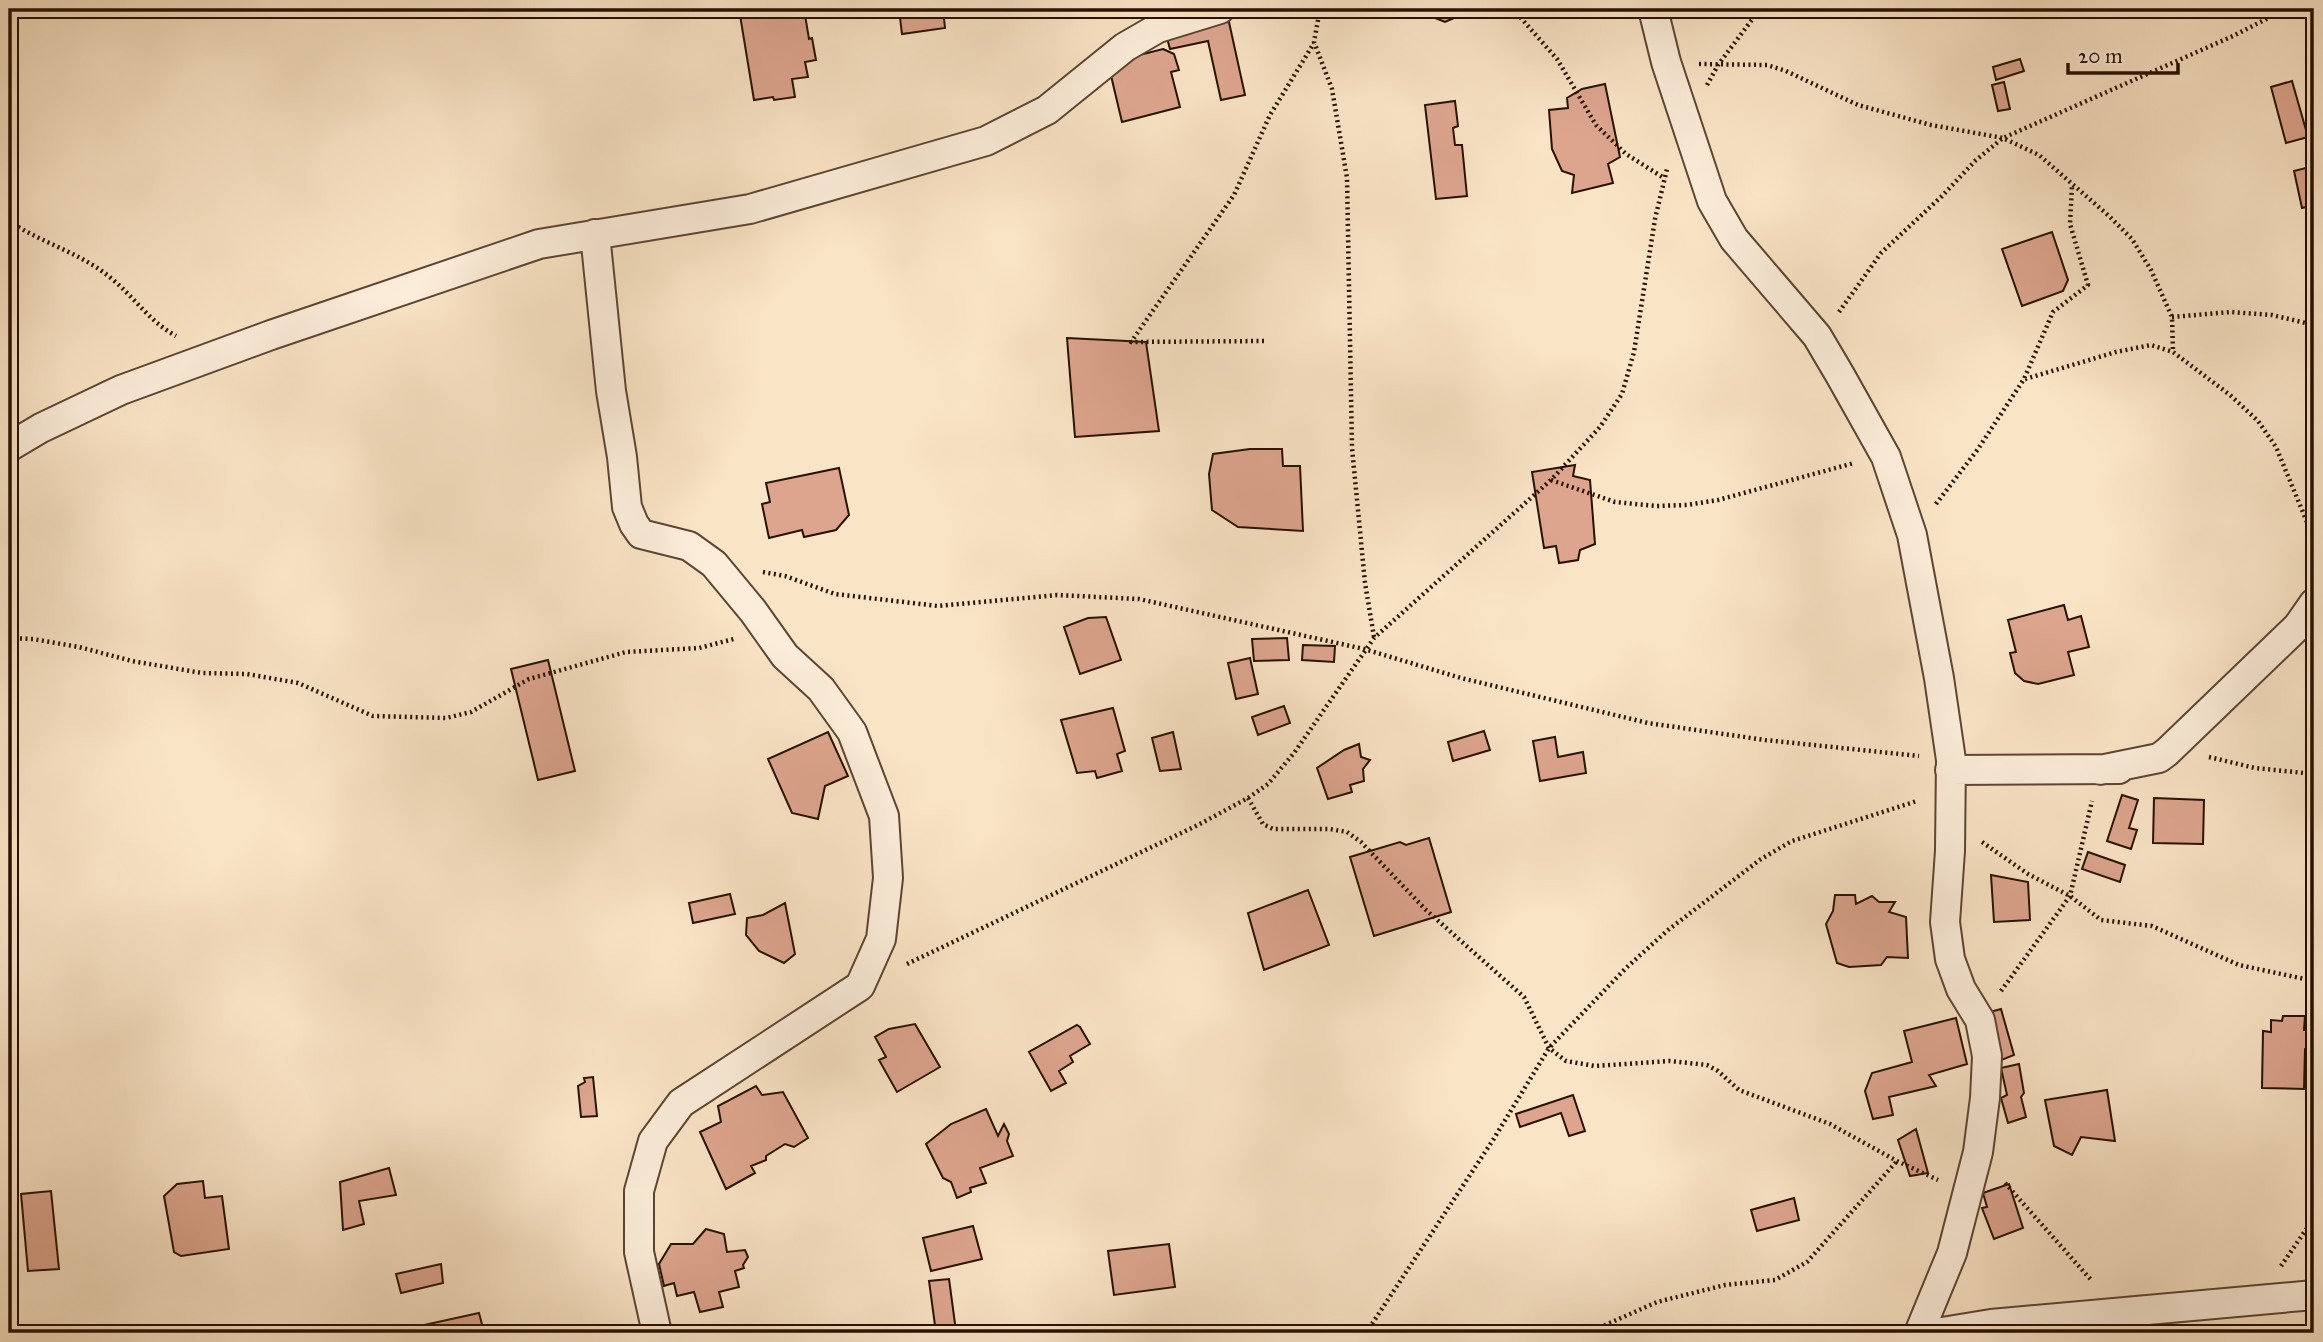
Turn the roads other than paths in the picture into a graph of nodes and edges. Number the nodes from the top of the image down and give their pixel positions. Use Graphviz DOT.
graph roads {
  1 [pos="1220,9"];
  2 [pos="1653,9"];
  3 [pos="595,234"];
  4 [pos="9,447"];
  5 [pos="2314,603"];
  6 [pos="1950,783"];
  7 [pos="2314,1295"];
  8 [pos="657,1333"];
  9 [pos="1919,1333"];
  10 [pos="1936,1333"];
  1 -- 3 [label="street"];
  2 -- 6 [label="street"];
  3 -- 4 [label="street"];
  3 -- 8 [label="street"];
  5 -- 6 [label="street"];
  6 -- 9 [label="street"];
  7 -- 10 [label="street"];
}
